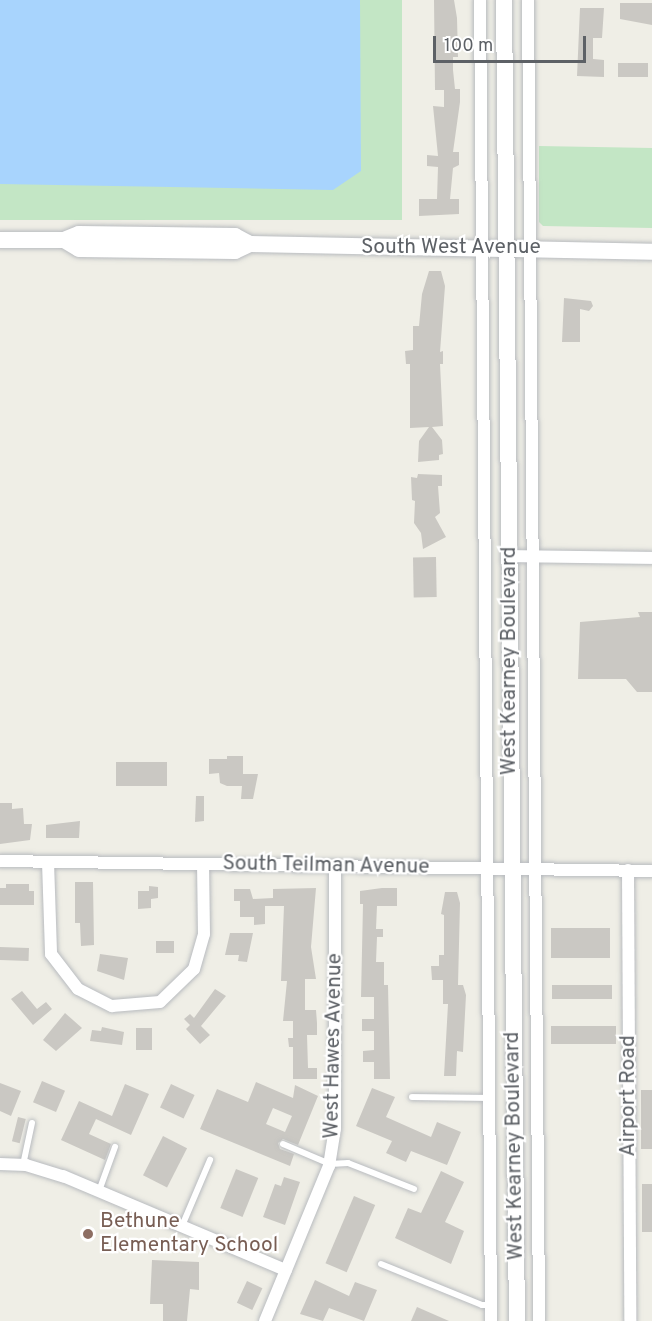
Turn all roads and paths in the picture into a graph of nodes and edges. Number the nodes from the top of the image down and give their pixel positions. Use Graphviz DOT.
graph roads {
  1 [pos="480,0"];
  2 [pos="504,0"];
  3 [pos="528,0"];
  4 [pos="0,240"];
  5 [pos="530,248"];
  6 [pos="482,249"];
  7 [pos="507,249"];
  8 [pos="652,252"];
  9 [pos="509,556"];
  10 [pos="533,557"];
  11 [pos="652,558"];
  12 [pos="0,861"];
  13 [pos="48,862"];
  14 [pos="203,864"];
  15 [pos="335,866"];
  16 [pos="487,868"];
  17 [pos="512,868"];
  18 [pos="536,869"];
  19 [pos="627,870"];
  20 [pos="652,871"];
  21 [pos="412,1097"];
  22 [pos="489,1098"];
  23 [pos="32,1123"];
  24 [pos="283,1144"];
  25 [pos="115,1147"];
  26 [pos="210,1160"];
  27 [pos="0,1164"];
  28 [pos="330,1164"];
  29 [pos="23,1165"];
  30 [pos="414,1189"];
  31 [pos="99,1191"];
  32 [pos="182,1226"];
  33 [pos="381,1264"];
  34 [pos="286,1270"];
  35 [pos="490,1305"];
  36 [pos="265,1321"];
  37 [pos="491,1321"];
  38 [pos="517,1321"];
  39 [pos="539,1321"];
  40 [pos="630,1321"];
  1 -- 6 [label="street, West Kearney Boulevard"];
  2 -- 7 [label="main road, West Kearney Boulevard"];
  3 -- 5 [label="street, West Kearney Boulevard"];
  4 -- 6 [label="main road, South West Avenue"];
  5 -- 7 [label="main road, South West Avenue"];
  5 -- 8 [label="main road, South West Avenue"];
  5 -- 10 [label="street, West Kearney Boulevard"];
  6 -- 7 [label="main road, South West Avenue"];
  6 -- 16 [label="street, West Kearney Boulevard"];
  7 -- 9 [label="main road, West Kearney Boulevard"];
  9 -- 10 [label="street"];
  9 -- 17 [label="main road, West Kearney Boulevard"];
  10 -- 11 [label="street"];
  10 -- 18 [label="street, West Kearney Boulevard"];
  12 -- 13 [label="street, South Teilman Avenue"];
  13 -- 14 [label="street, South Teilman Avenue"];
  13 -- 14 [label="street"];
  14 -- 15 [label="street, South Teilman Avenue"];
  15 -- 16 [label="street, South Teilman Avenue"];
  15 -- 28 [label="street, West Hawes Avenue"];
  16 -- 17 [label="street, South Teilman Avenue"];
  16 -- 22 [label="street, West Kearney Boulevard"];
  17 -- 18 [label="street, South Teilman Avenue"];
  17 -- 38 [label="main road, West Kearney Boulevard"];
  18 -- 19 [label="street, South Teilman Avenue"];
  18 -- 39 [label="street, West Kearney Boulevard"];
  19 -- 20 [label="street, South Teilman Avenue"];
  19 -- 40 [label="street, Airport Road"];
  21 -- 22 [label="lane"];
  22 -- 35 [label="street, West Kearney Boulevard"];
  23 -- 29 [label="lane"];
  24 -- 28 [label="lane"];
  25 -- 31 [label="lane"];
  26 -- 32 [label="lane"];
  27 -- 29 [label="street"];
  28 -- 30 [label="lane"];
  28 -- 34 [label="street, West Hawes Avenue"];
  29 -- 31 [label="street"];
  31 -- 32 [label="street"];
  32 -- 34 [label="street"];
  33 -- 35 [label="lane"];
  34 -- 36 [label="street, West Hawes Avenue"];
  35 -- 37 [label="street, West Kearney Boulevard"];
}
